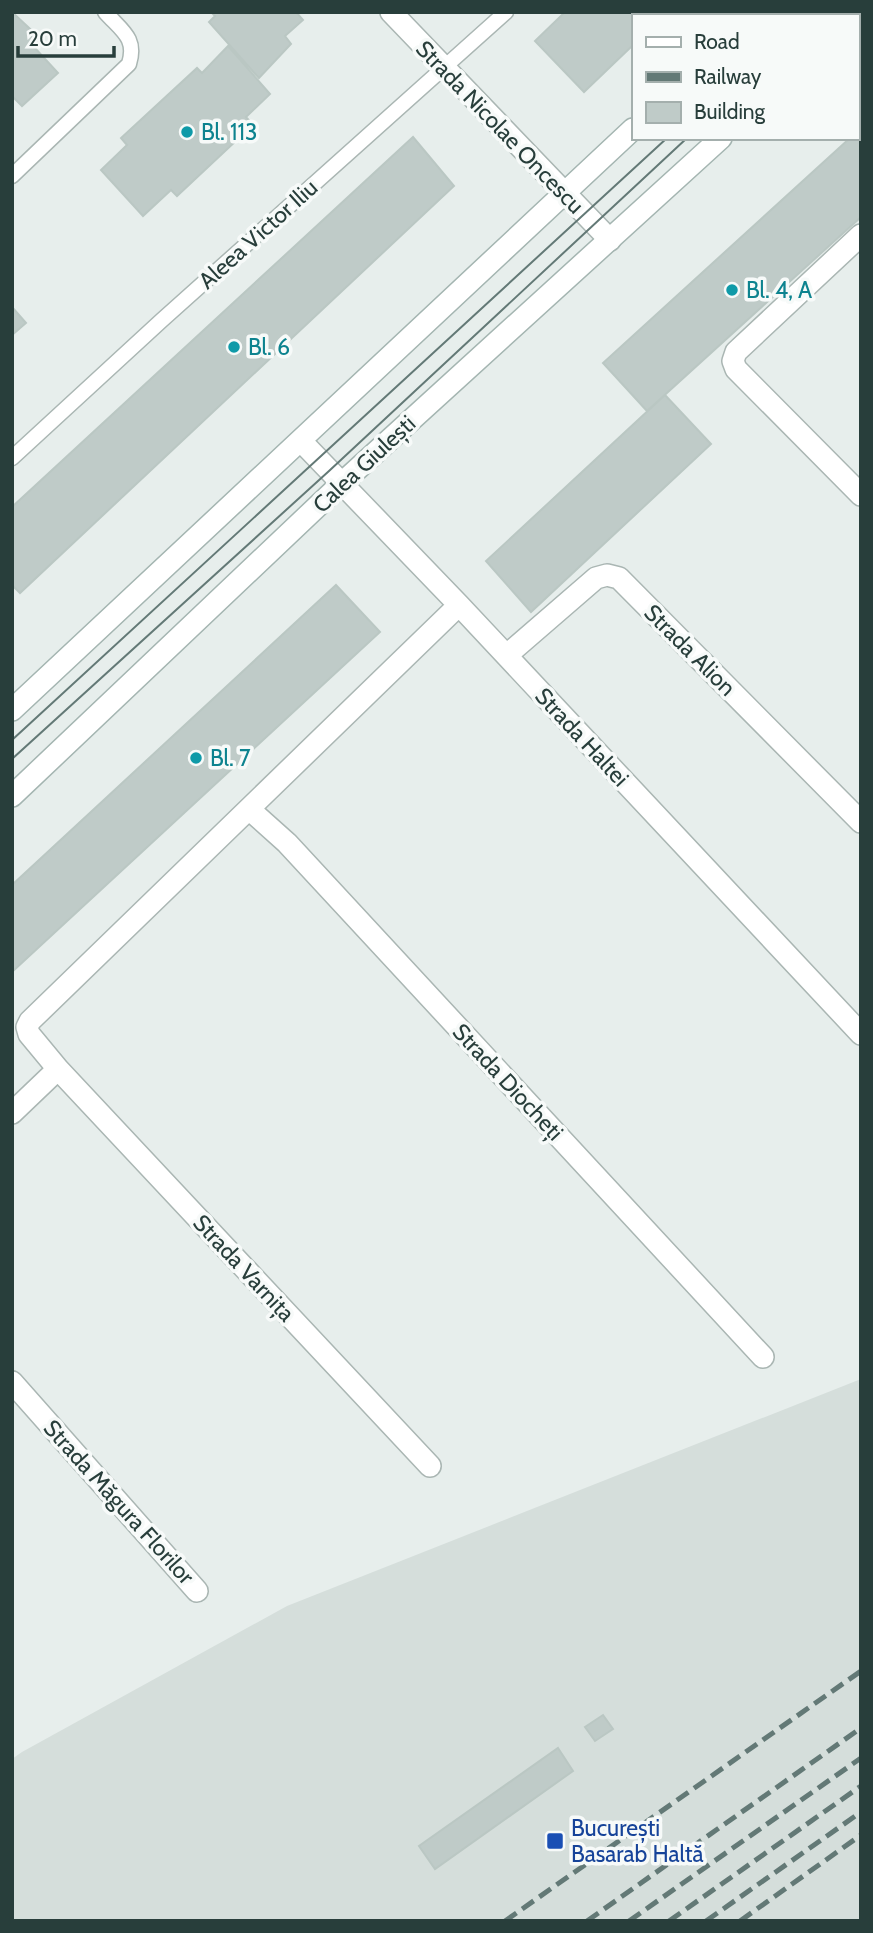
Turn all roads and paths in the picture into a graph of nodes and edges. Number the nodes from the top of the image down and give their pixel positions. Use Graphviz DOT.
graph roads {
  1 [pos="105,12"];
  2 [pos="391,12"];
  3 [pos="506,12"];
  4 [pos="444,68"];
  5 [pos="632,130"];
  6 [pos="719,140"];
  7 [pos="12,176"];
  8 [pos="564,192"];
  9 [pos="861,235"];
  10 [pos="610,240"];
  11 [pos="301,441"];
  12 [pos="12,458"];
  13 [pos="342,483"];
  14 [pos="861,495"];
  15 [pos="460,605"];
  16 [pos="507,655"];
  17 [pos="12,710"];
  18 [pos="13,793"];
  19 [pos="249,809"];
  20 [pos="861,822"];
  21 [pos="861,1034"];
  22 [pos="58,1069"];
  23 [pos="12,1113"];
  24 [pos="763,1357"];
  25 [pos="12,1382"];
  26 [pos="430,1466"];
  27 [pos="197,1591"];
  1 -- 7 [label="lane"];
  2 -- 4 [label="street, Strada Nicolae Oncescu"];
  3 -- 4 [label="lane, Aleea Victor Iliu"];
  4 -- 8 [label="street, Strada Nicolae Oncescu"];
  4 -- 12 [label="lane, Aleea Victor Iliu"];
  5 -- 8 [label="street"];
  6 -- 10 [label="street, Calea Giulești"];
  8 -- 10 [label="street, Strada Nicolae Oncescu"];
  8 -- 11 [label="street"];
  9 -- 14 [label="street"];
  10 -- 13 [label="street, Calea Giulești"];
  11 -- 13 [label="street, Strada Haltei"];
  11 -- 17 [label="street"];
  13 -- 15 [label="street, Strada Haltei"];
  13 -- 18 [label="street, Calea Giulești"];
  15 -- 16 [label="street, Strada Haltei"];
  15 -- 19 [label="street, Strada Varnița"];
  16 -- 20 [label="street, Strada Alion"];
  16 -- 21 [label="street, Strada Haltei"];
  19 -- 22 [label="street, Strada Varnița"];
  19 -- 24 [label="street, Strada Diocheți"];
  22 -- 23 [label="street"];
  22 -- 26 [label="street, Strada Varnița"];
  25 -- 27 [label="street, Strada Măgura Florilor"];
}
